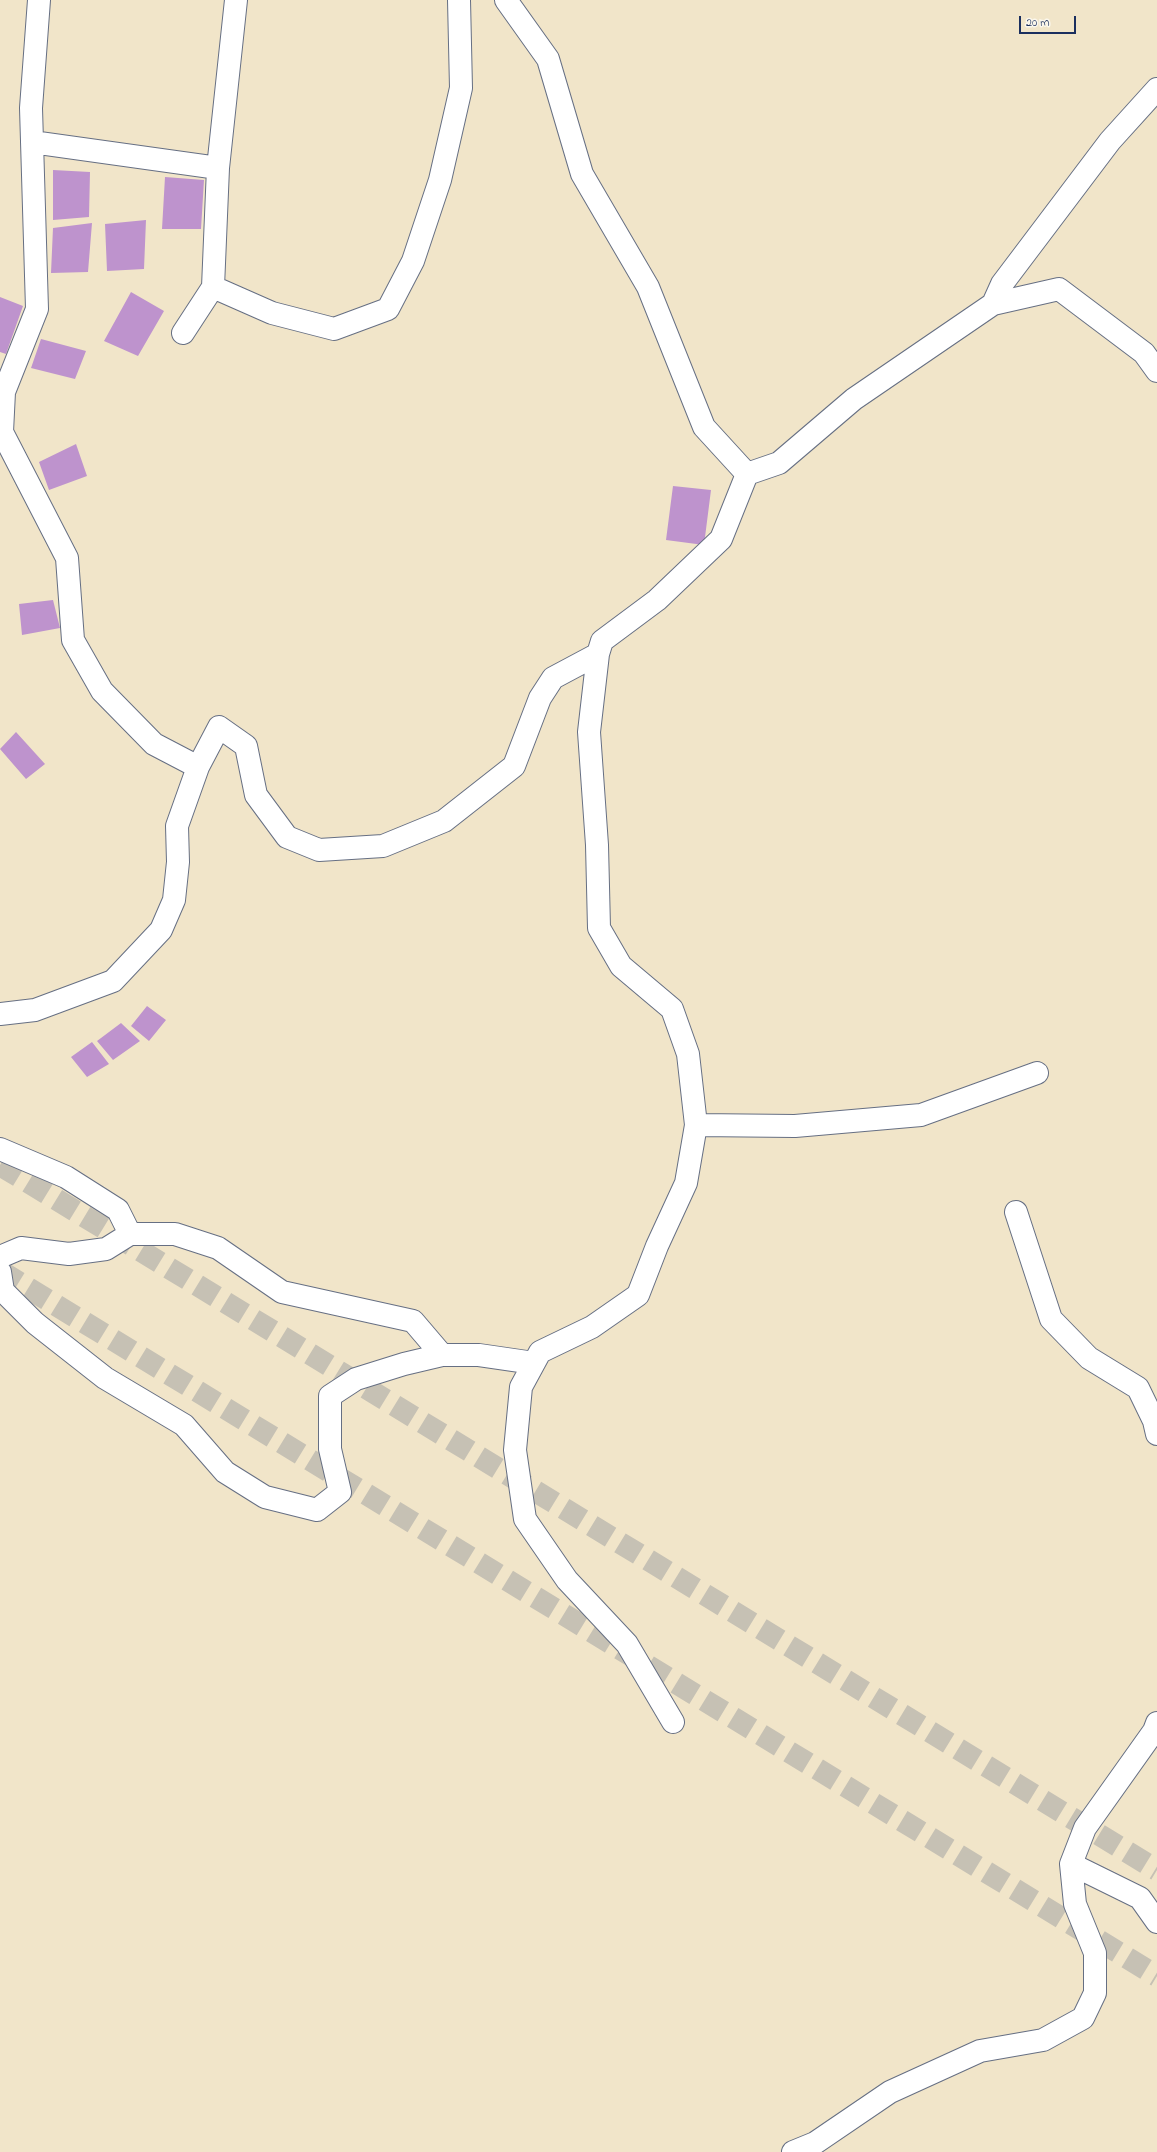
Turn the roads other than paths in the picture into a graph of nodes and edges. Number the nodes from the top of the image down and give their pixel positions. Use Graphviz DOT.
graph roads {
  1 [pos="39,0"];
  2 [pos="236,0"];
  3 [pos="459,0"];
  4 [pos="506,0"];
  5 [pos="1157,89"];
  6 [pos="32,142"];
  7 [pos="218,168"];
  8 [pos="213,287"];
  9 [pos="993,304"];
  10 [pos="183,334"];
  11 [pos="1157,371"];
  12 [pos="747,474"];
  13 [pos="598,654"];
  14 [pos="198,767"];
  15 [pos="0,1014"];
  16 [pos="1037,1073"];
  17 [pos="696,1125"];
  18 [pos="0,1149"];
  19 [pos="1016,1212"];
  20 [pos="130,1234"];
  21 [pos="0,1257"];
  22 [pos="0,1272"];
  23 [pos="442,1355"];
  24 [pos="534,1363"];
  25 [pos="1157,1434"];
  26 [pos="673,1722"];
  27 [pos="1157,1723"];
  28 [pos="1071,1864"];
  29 [pos="1157,1922"];
  30 [pos="794,2152"];
  1 -- 6 [label="street"];
  2 -- 7 [label="street"];
  3 -- 8 [label="street"];
  4 -- 12 [label="street"];
  5 -- 9 [label="street"];
  6 -- 7 [label="street"];
  6 -- 14 [label="street"];
  7 -- 8 [label="street"];
  8 -- 10 [label="street"];
  9 -- 11 [label="street"];
  9 -- 12 [label="street"];
  12 -- 13 [label="street"];
  13 -- 14 [label="street"];
  13 -- 17 [label="street"];
  14 -- 15 [label="street"];
  16 -- 17 [label="street"];
  17 -- 24 [label="street"];
  18 -- 20 [label="street"];
  19 -- 25 [label="street"];
  20 -- 21 [label="street"];
  20 -- 23 [label="street"];
  22 -- 23 [label="street"];
  23 -- 24 [label="street"];
  24 -- 26 [label="street"];
  27 -- 28 [label="street"];
  28 -- 29 [label="street"];
  28 -- 30 [label="street"];
}
